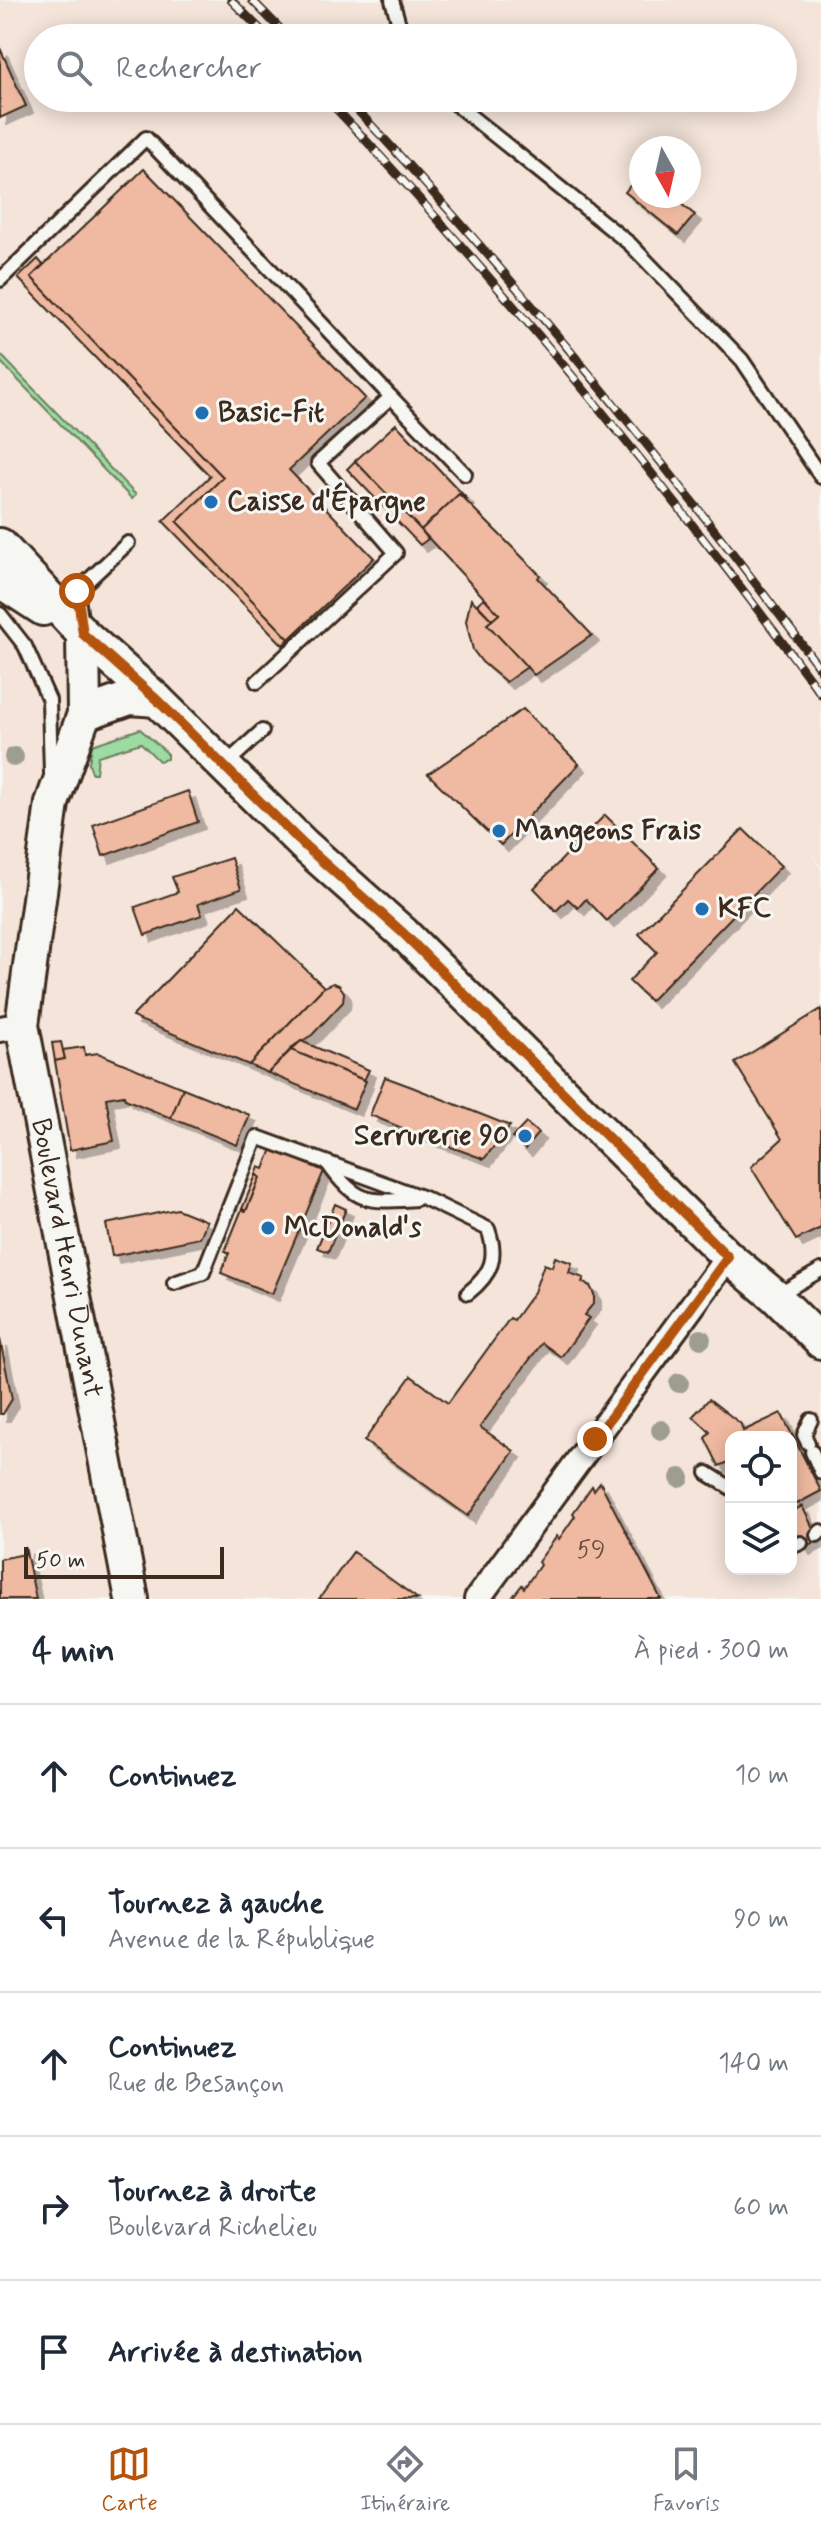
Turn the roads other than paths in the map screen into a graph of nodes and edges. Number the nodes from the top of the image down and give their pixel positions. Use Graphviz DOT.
graph roads {
  1 [pos="392,0"];
  2 [pos="399,24"];
  3 [pos="465,112"];
  4 [pos="0,280"];
  5 [pos="391,397"];
  6 [pos="465,474"];
  7 [pos="821,477"];
  8 [pos="128,543"];
  9 [pos="0,545"];
  10 [pos="0,581"];
  11 [pos="0,614"];
  12 [pos="83,634"];
  13 [pos="257,682"];
  14 [pos="157,700"];
  15 [pos="84,714"];
  16 [pos="262,731"];
  17 [pos="224,766"];
  18 [pos="52,803"];
  19 [pos="11,1027"];
  20 [pos="328,1164"];
  21 [pos="424,1198"];
  22 [pos="728,1257"];
  23 [pos="821,1270"];
  24 [pos="174,1283"];
  25 [pos="468,1293"];
  26 [pos="776,1297"];
  27 [pos="821,1342"];
  28 [pos="811,1420"];
  29 [pos="821,1472"];
  30 [pos="707,1473"];
  31 [pos="725,1484"];
  32 [pos="132,1599"];
  33 [pos="477,1599"];
  1 -- 2 [label="lane"];
  3 -- 7 [label="lane"];
  4 -- 5 [label="lane"];
  5 -- 6 [label="lane"];
  5 -- 13 [label="lane"];
  8 -- 12 [label="lane"];
  9 -- 12 [label="main road"];
  10 -- 12 [label="main road"];
  11 -- 18 [label="lane"];
  12 -- 14 [label="main road"];
  12 -- 15 [label="main road, Boulevard Henri Dunant"];
  14 -- 15 [label="main road"];
  14 -- 17 [label="main road"];
  15 -- 18 [label="main road, Boulevard Henri Dunant"];
  16 -- 17 [label="lane"];
  17 -- 22 [label="main road"];
  18 -- 19 [label="main road, Boulevard Henri Dunant"];
  19 -- 32 [label="main road, Boulevard Henri Dunant"];
  20 -- 21 [label="lane"];
  20 -- 21 [label="lane"];
  20 -- 24 [label="lane"];
  21 -- 25 [label="lane"];
  22 -- 26 [label="main road"];
  22 -- 33 [label="street"];
  23 -- 26 [label="lane"];
  26 -- 27 [label="main road"];
  28 -- 29 [label="lane"];
  30 -- 31 [label="lane"];
}
